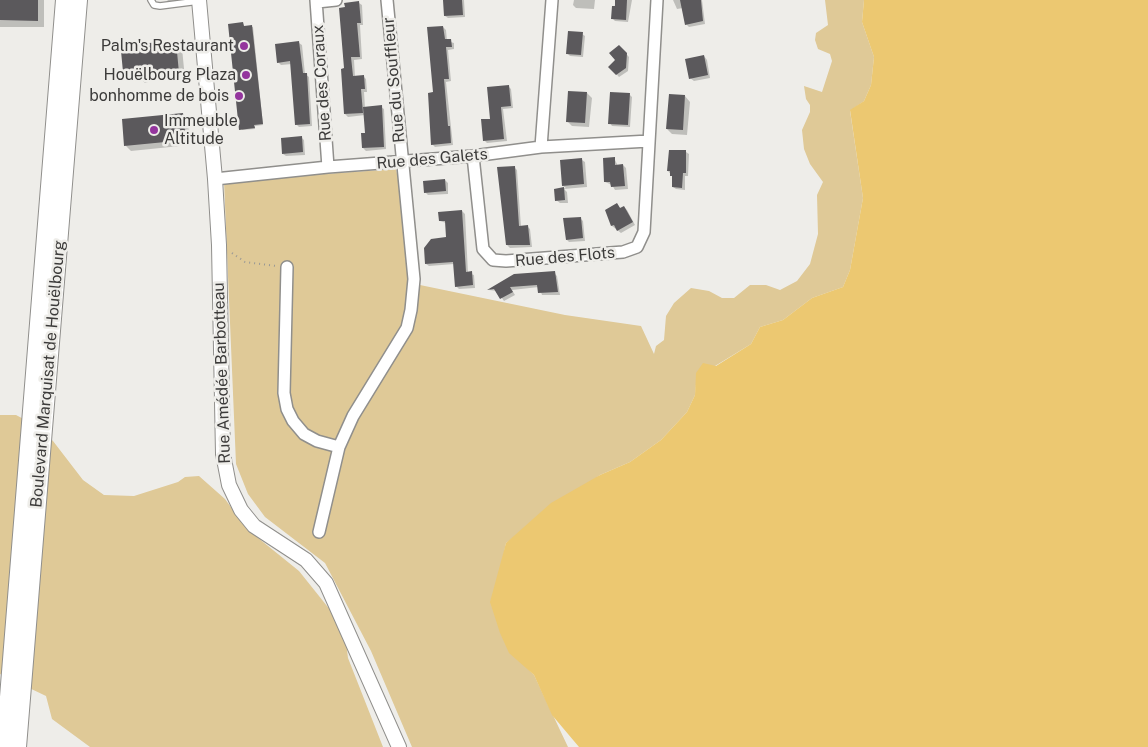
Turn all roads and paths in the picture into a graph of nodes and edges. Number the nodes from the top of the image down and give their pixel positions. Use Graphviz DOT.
graph roads {
  1 [pos="65,0"];
  2 [pos="78,0"];
  3 [pos="151,0"];
  4 [pos="336,0"];
  5 [pos="387,0"];
  6 [pos="552,0"];
  7 [pos="657,0"];
  8 [pos="199,1"];
  9 [pos="317,1"];
  10 [pos="649,141"];
  11 [pos="541,147"];
  12 [pos="473,156"];
  13 [pos="401,162"];
  14 [pos="328,167"];
  15 [pos="215,179"];
  16 [pos="219,245"];
  17 [pos="287,266"];
  18 [pos="339,447"];
  19 [pos="319,532"];
  20 [pos="5,747"];
  21 [pos="18,747"];
  22 [pos="399,747"];
  1 -- 20 [label="main road, Boulevard Marquisat de Houëlbourg"];
  2 -- 21 [label="main road, Boulevard Marquisat de Houëlbourg"];
  3 -- 8 [label="lane"];
  4 -- 9 [label="street"];
  5 -- 13 [label="street, Rue du Souffleur"];
  6 -- 11 [label="street"];
  7 -- 10 [label="street"];
  8 -- 15 [label="street, Rue Amédée Barbotteau"];
  9 -- 14 [label="street, Rue des Coraux"];
  10 -- 11 [label="street, Rue des Galets"];
  10 -- 12 [label="street, Rue des Flots"];
  11 -- 12 [label="street, Rue des Galets"];
  12 -- 13 [label="street, Rue des Galets"];
  13 -- 14 [label="street, Rue des Galets"];
  13 -- 18 [label="street, Rue du Souffleur"];
  14 -- 15 [label="street, Rue des Galets"];
  15 -- 16 [label="street, Rue Amédée Barbotteau"];
  16 -- 17 [label="path"];
  16 -- 22 [label="street, Rue Amédée Barbotteau"];
  17 -- 18 [label="street"];
  18 -- 19 [label="street, Rue du Souffleur"];
}
